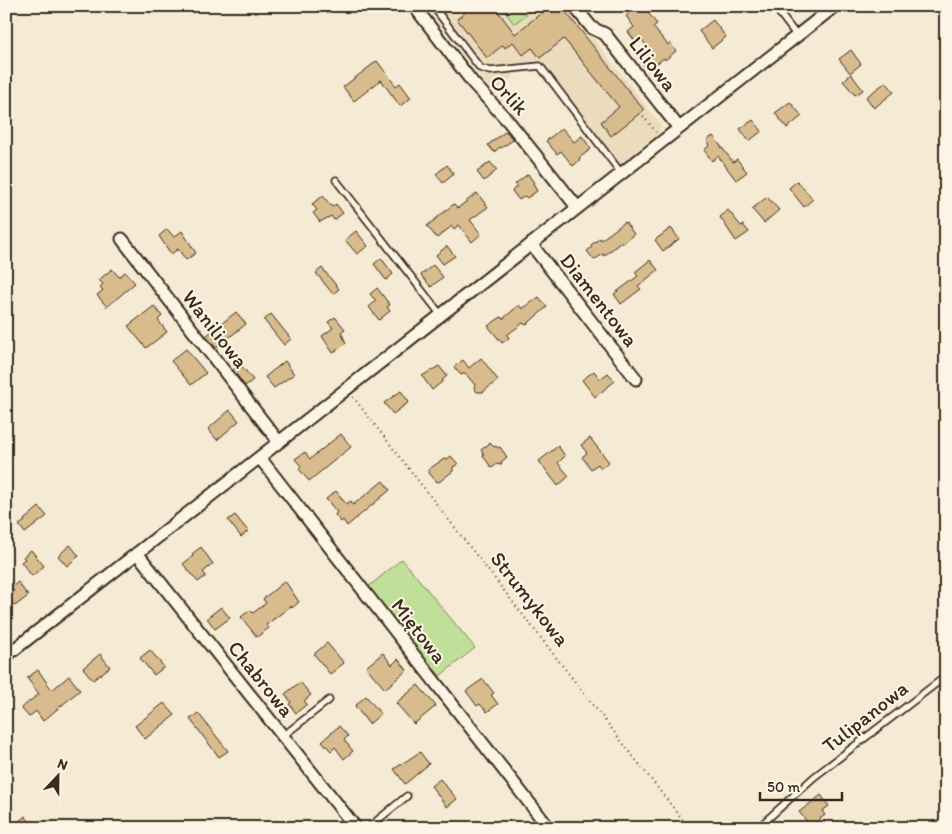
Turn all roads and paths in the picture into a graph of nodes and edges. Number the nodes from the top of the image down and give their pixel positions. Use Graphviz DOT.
graph roads {
  1 [pos="414,6"];
  2 [pos="433,6"];
  3 [pos="574,6"];
  4 [pos="774,6"];
  5 [pos="835,6"];
  6 [pos="797,36"];
  7 [pos="643,116"];
  8 [pos="679,128"];
  9 [pos="659,136"];
  10 [pos="621,173"];
  11 [pos="336,180"];
  12 [pos="578,207"];
  13 [pos="122,239"];
  14 [pos="532,244"];
  15 [pos="440,315"];
  16 [pos="636,378"];
  17 [pos="347,389"];
  18 [pos="279,442"];
  19 [pos="260,458"];
  20 [pos="137,553"];
  21 [pos="6,656"];
  22 [pos="946,676"];
  23 [pos="329,700"];
  24 [pos="283,736"];
  25 [pos="407,796"];
  26 [pos="760,826"];
  27 [pos="356,828"];
  28 [pos="368,828"];
  29 [pos="549,828"];
  30 [pos="689,828"];
  1 -- 12 [label="street, Orlik"];
  2 -- 10 [label="lane"];
  3 -- 8 [label="street, Liliowa"];
  4 -- 6 [label="lane"];
  5 -- 6 [label="street"];
  6 -- 8 [label="street"];
  7 -- 9 [label="path"];
  8 -- 10 [label="street"];
  10 -- 12 [label="street"];
  11 -- 15 [label="lane"];
  12 -- 14 [label="street"];
  13 -- 18 [label="street, Waniliowa"];
  14 -- 15 [label="street"];
  14 -- 16 [label="street, Diamentowa"];
  15 -- 17 [label="street"];
  17 -- 18 [label="street"];
  17 -- 30 [label="path, Strumykowa"];
  18 -- 19 [label="street"];
  19 -- 20 [label="street"];
  19 -- 29 [label="street, Miętowa"];
  20 -- 21 [label="street"];
  20 -- 24 [label="street, Chabrowa"];
  22 -- 26 [label="lane, Tulipanowa"];
  23 -- 24 [label="lane"];
  24 -- 27 [label="street, Chabrowa"];
  25 -- 28 [label="lane"];
}
